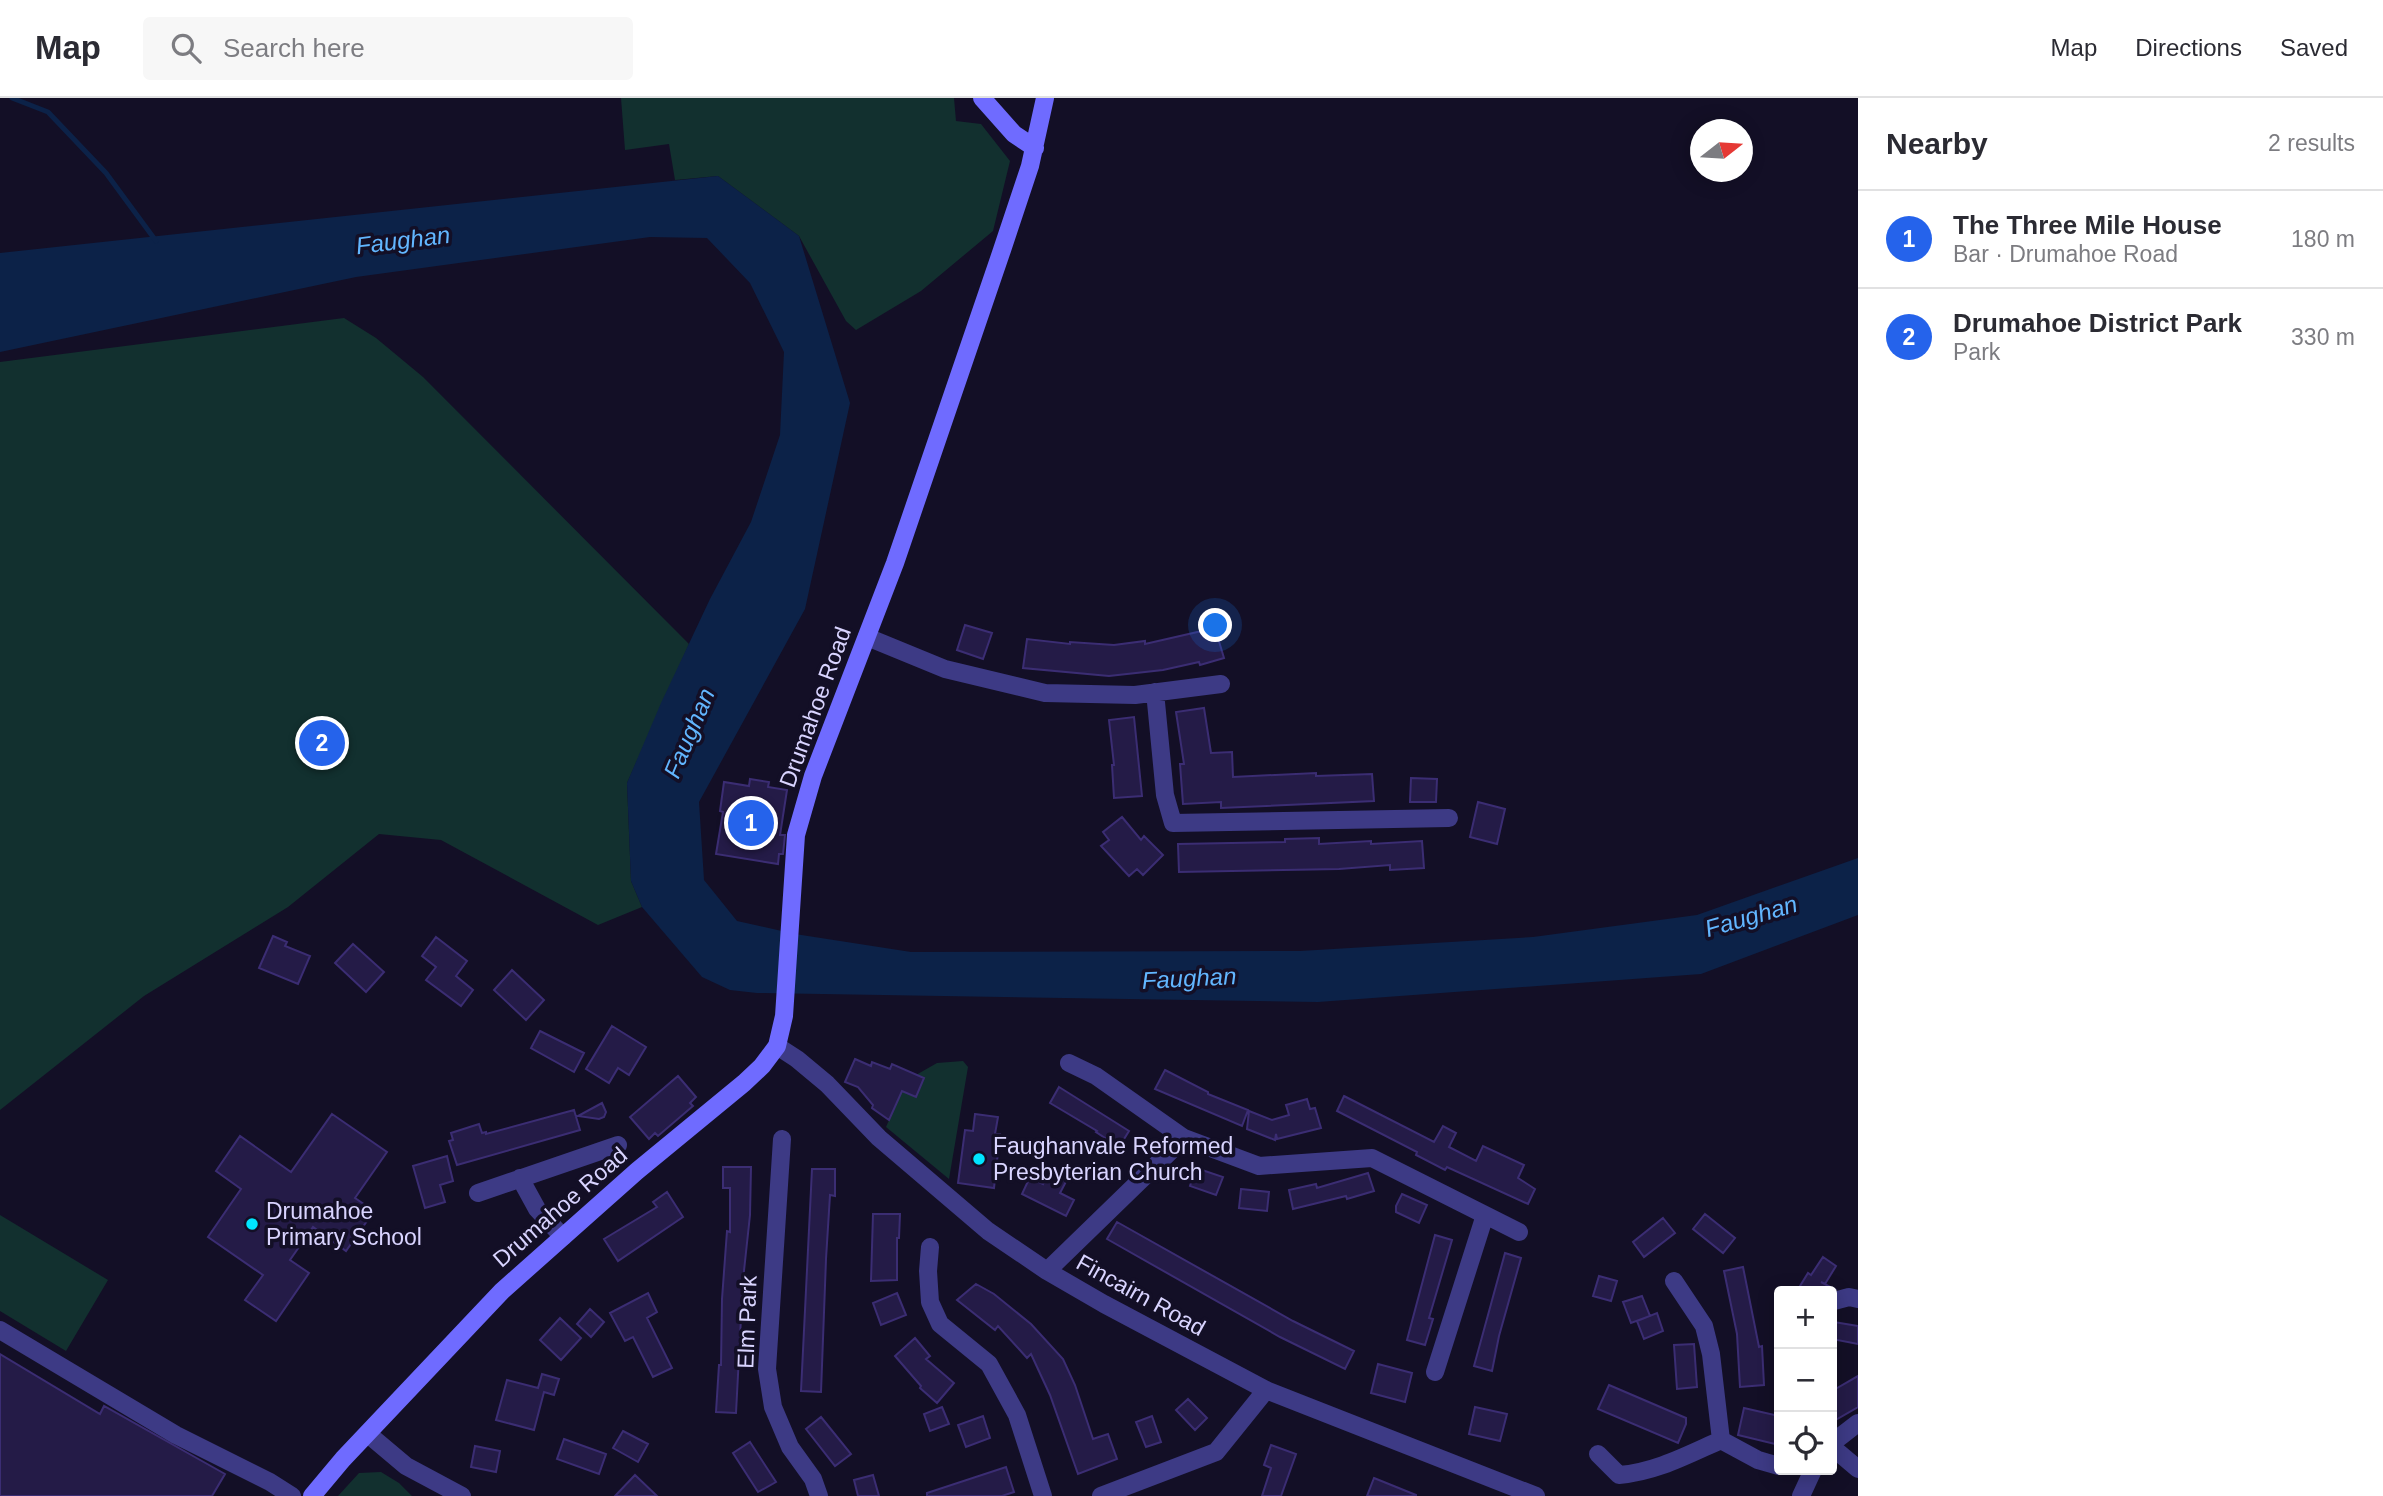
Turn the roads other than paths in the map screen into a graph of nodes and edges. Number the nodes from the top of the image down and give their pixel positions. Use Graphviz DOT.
graph roads {
  1 [pos="982,98"];
  2 [pos="1045,98"];
  3 [pos="1035,148"];
  4 [pos="867,637"];
  5 [pos="1221,684"];
  6 [pos="1155,692"];
  7 [pos="1449,818"];
  8 [pos="777,1046"];
  9 [pos="1069,1063"];
  10 [pos="1184,1138"];
  11 [pos="782,1139"];
  12 [pos="618,1145"];
  13 [pos="520,1178"];
  14 [pos="478,1193"];
  15 [pos="1485,1215"];
  16 [pos="1519,1232"];
  17 [pos="563,1237"];
  18 [pos="930,1247"];
  19 [pos="1047,1271"];
  20 [pos="1674,1282"];
  21 [pos="1858,1299"];
  22 [pos="1837,1300"];
  23 [pos="0,1330"];
  24 [pos="1436,1372"];
  25 [pos="1266,1391"];
  26 [pos="1858,1423"];
  27 [pos="368,1434"];
  28 [pos="1721,1440"];
  29 [pos="1837,1441"];
  30 [pos="1837,1450"];
  31 [pos="1598,1454"];
  32 [pos="1774,1465"];
  33 [pos="1858,1469"];
  34 [pos="1805,1475"];
  35 [pos="1149,1488"];
  36 [pos="440,1492"];
  37 [pos="292,1496"];
  38 [pos="312,1496"];
  39 [pos="462,1496"];
  40 [pos="819,1496"];
  41 [pos="1042,1496"];
  42 [pos="1101,1496"];
  43 [pos="1536,1496"];
  44 [pos="1801,1496"];
  1 -- 3 [label="street"];
  2 -- 3 [label="street, Drumahoe Road"];
  3 -- 4 [label="street, Drumahoe Road"];
  4 -- 6 [label="street"];
  4 -- 8 [label="street, Drumahoe Road"];
  5 -- 6 [label="street"];
  6 -- 7 [label="street"];
  8 -- 17 [label="street, Drumahoe Road"];
  8 -- 19 [label="street, Fincairn Road"];
  9 -- 10 [label="street"];
  10 -- 15 [label="street"];
  10 -- 19 [label="street"];
  11 -- 40 [label="street, Elm Park"];
  12 -- 13 [label="street"];
  13 -- 14 [label="street"];
  13 -- 17 [label="street"];
  15 -- 16 [label="street"];
  15 -- 24 [label="street"];
  17 -- 27 [label="street, Drumahoe Road"];
  18 -- 41 [label="street"];
  19 -- 25 [label="street, Fincairn Road"];
  20 -- 28 [label="street"];
  21 -- 22 [label="street"];
  23 -- 37 [label="street"];
  25 -- 35 [label="street"];
  25 -- 43 [label="street, Fincairn Road"];
  26 -- 29 [label="street"];
  27 -- 36 [label="street"];
  27 -- 38 [label="street, Drumahoe Road"];
  28 -- 31 [label="street"];
  28 -- 32 [label="street"];
  30 -- 33 [label="street"];
  34 -- 44 [label="street"];
  35 -- 42 [label="street"];
  36 -- 39 [label="street"];
}
